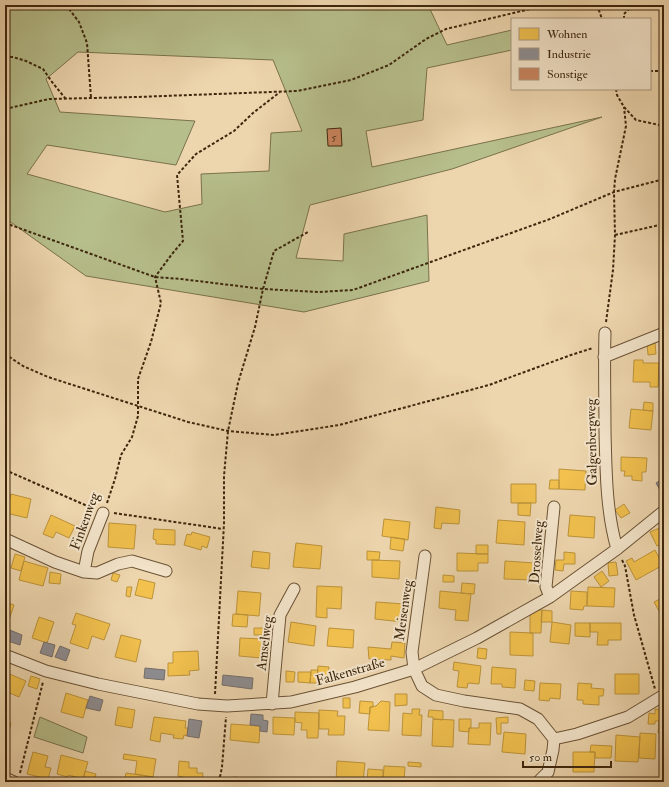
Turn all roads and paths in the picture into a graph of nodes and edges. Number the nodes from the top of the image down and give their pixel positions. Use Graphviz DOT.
graph roads {
  1 [pos="66,5"];
  2 [pos="547,5"];
  3 [pos="596,5"];
  4 [pos="634,5"];
  5 [pos="602,18"];
  6 [pos="624,18"];
  7 [pos="5,57"];
  8 [pos="651,70"];
  9 [pos="664,71"];
  10 [pos="616,90"];
  11 [pos="281,92"];
  12 [pos="65,98"];
  13 [pos="91,98"];
  14 [pos="624,107"];
  15 [pos="5,109"];
  16 [pos="664,121"];
  17 [pos="660,126"];
  18 [pos="664,126"];
  19 [pos="664,179"];
  20 [pos="614,192"];
  21 [pos="5,223"];
  22 [pos="664,224"];
  23 [pos="308,232"];
  24 [pos="615,235"];
  25 [pos="155,277"];
  26 [pos="263,289"];
  27 [pos="605,333"];
  28 [pos="664,333"];
  29 [pos="605,345"];
  30 [pos="5,354"];
  31 [pos="9,357"];
  32 [pos="604,357"];
  33 [pos="5,367"];
  34 [pos="138,406"];
  35 [pos="228,431"];
  36 [pos="554,507"];
  37 [pos="664,511"];
  38 [pos="104,513"];
  39 [pos="5,539"];
  40 [pos="617,550"];
  41 [pos="426,556"];
  42 [pos="166,571"];
  43 [pos="84,572"];
  44 [pos="294,589"];
  45 [pos="550,597"];
  46 [pos="5,654"];
  47 [pos="414,669"];
  48 [pos="46,671"];
  49 [pos="654,687"];
  50 [pos="215,689"];
  51 [pos="664,695"];
  52 [pos="272,704"];
  53 [pos="227,706"];
  54 [pos="554,739"];
  55 [pos="5,778"];
  56 [pos="17,778"];
  57 [pos="219,782"];
  58 [pos="538,782"];
  1 -- 13 [label="path"];
  2 -- 11 [label="path"];
  3 -- 5 [label="path"];
  4 -- 6 [label="path"];
  7 -- 12 [label="path"];
  8 -- 9 [label="path"];
  10 -- 14 [label="path"];
  11 -- 13 [label="path"];
  11 -- 25 [label="path"];
  12 -- 13 [label="path"];
  12 -- 15 [label="path"];
  14 -- 17 [label="path"];
  14 -- 20 [label="path"];
  16 -- 17 [label="path"];
  17 -- 18 [label="path"];
  19 -- 20 [label="path"];
  20 -- 24 [label="path"];
  20 -- 26 [label="path"];
  21 -- 25 [label="path"];
  22 -- 24 [label="path"];
  23 -- 26 [label="path"];
  24 -- 27 [label="path"];
  25 -- 26 [label="path"];
  25 -- 34 [label="path, Finkenweg"];
  26 -- 35 [label="path"];
  27 -- 29 [label="street, Galgenbergweg"];
  28 -- 32 [label="street"];
  29 -- 32 [label="street, Galgenbergweg"];
  29 -- 35 [label="path"];
  30 -- 31 [label="path"];
  31 -- 33 [label="path"];
  31 -- 34 [label="path"];
  32 -- 40 [label="street, Galgenbergweg"];
  34 -- 35 [label="path"];
  34 -- 38 [label="path, Finkenweg"];
  35 -- 50 [label="path"];
  36 -- 45 [label="street, Drosselweg"];
  37 -- 40 [label="street, Falkenstraße"];
  38 -- 43 [label="street, Finkenweg"];
  39 -- 43 [label="street, Finkenweg"];
  40 -- 45 [label="street, Falkenstraße"];
  40 -- 49 [label="path"];
  41 -- 47 [label="street, Meisenweg"];
  42 -- 43 [label="street, Finkenweg"];
  44 -- 52 [label="street, Amselweg"];
  45 -- 47 [label="street, Falkenstraße"];
  46 -- 48 [label="street, Falkenstraße"];
  47 -- 52 [label="street, Falkenstraße"];
  47 -- 54 [label="street"];
  48 -- 53 [label="street, Falkenstraße"];
  48 -- 56 [label="path"];
  51 -- 54 [label="street"];
  52 -- 53 [label="street, Falkenstraße"];
  53 -- 57 [label="path"];
  54 -- 58 [label="street"];
  55 -- 56 [label="street"];
}
